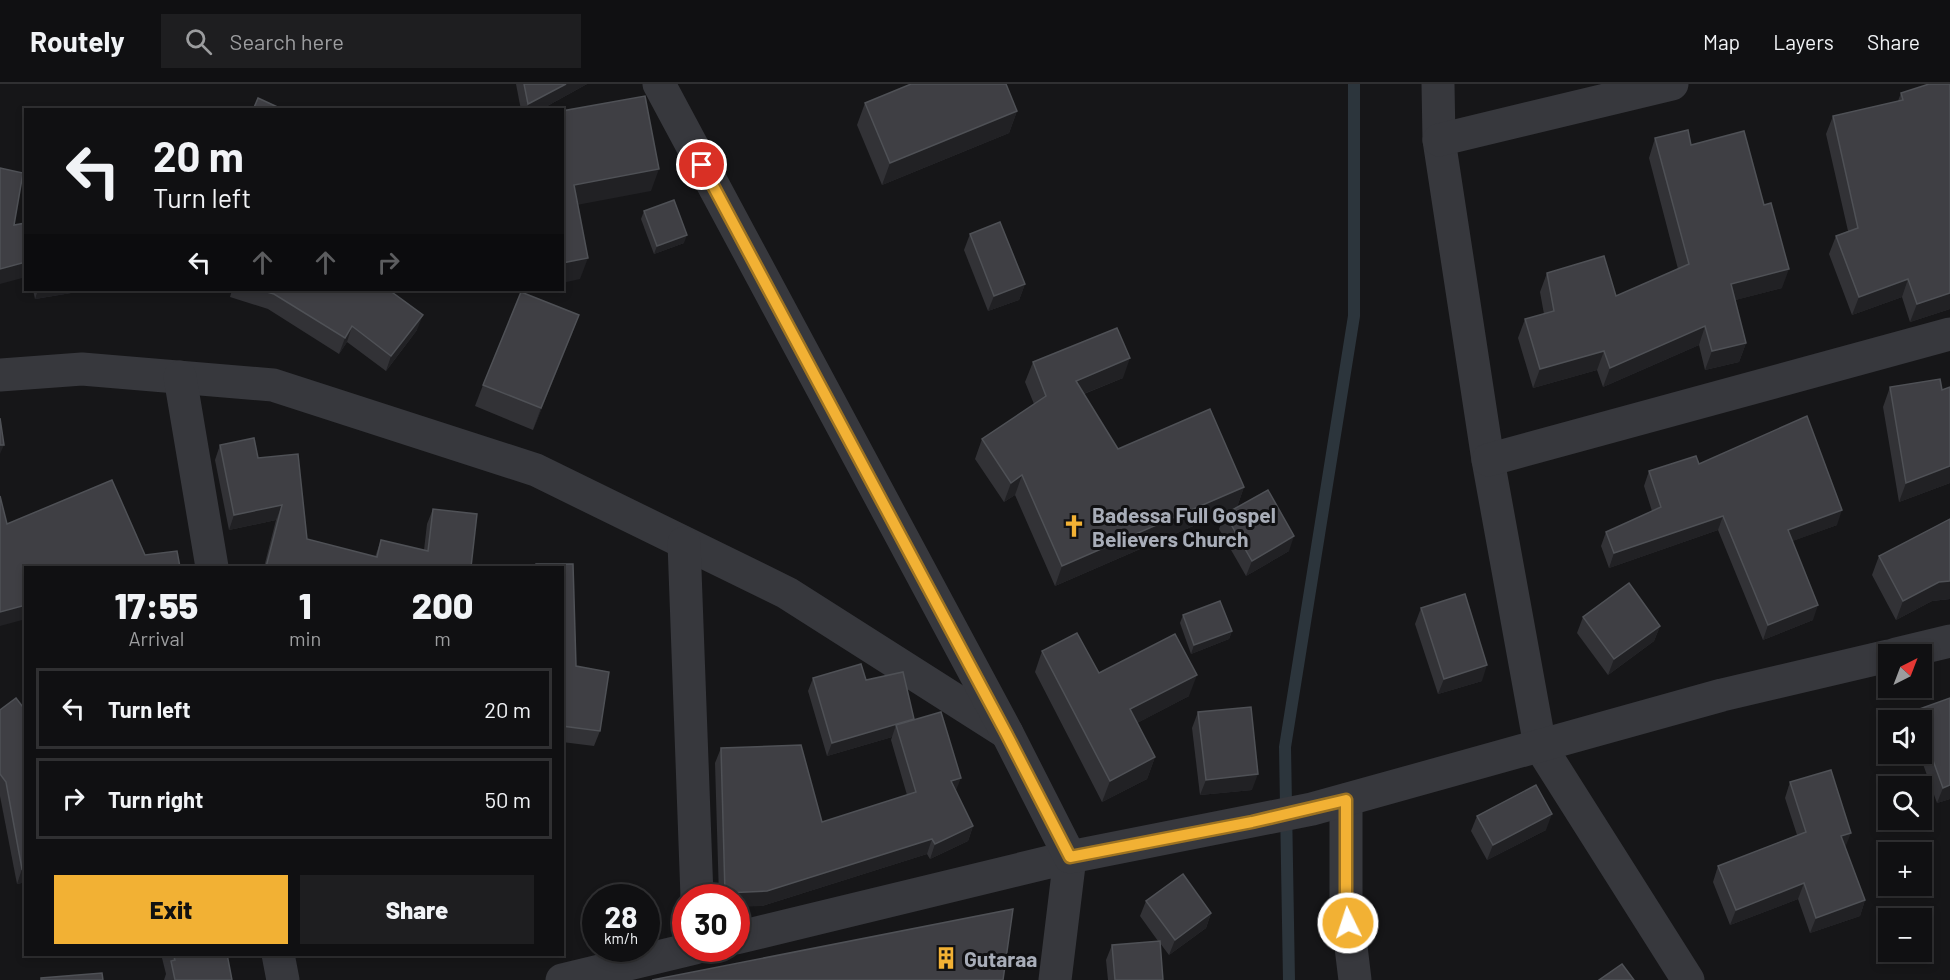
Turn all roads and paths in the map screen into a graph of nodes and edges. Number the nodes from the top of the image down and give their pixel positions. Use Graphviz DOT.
graph roads {
  1 [pos="659,84"];
  2 [pos="1438,84"];
  3 [pos="1672,84"];
  4 [pos="1439,140"];
  5 [pos="1950,334"];
  6 [pos="0,375"];
  7 [pos="180,377"];
  8 [pos="1488,460"];
  9 [pos="684,543"];
  10 [pos="212,566"];
  11 [pos="1950,641"];
  12 [pos="1932,645"];
  13 [pos="1878,658"];
  14 [pos="1006,733"];
  15 [pos="1540,746"];
  16 [pos="1346,800"];
  17 [pos="1070,857"];
  18 [pos="697,884"];
  19 [pos="750,935"];
  20 [pos="672,954"];
  21 [pos="278,956"];
  22 [pos="283,980"];
  23 [pos="562,980"];
  24 [pos="1055,980"];
  25 [pos="1355,980"];
  26 [pos="1688,980"];
  1 -- 14 [label="street"];
  2 -- 4 [label="street"];
  3 -- 4 [label="street"];
  4 -- 8 [label="street"];
  5 -- 8 [label="street"];
  6 -- 7 [label="street"];
  7 -- 9 [label="street"];
  7 -- 10 [label="street"];
  8 -- 15 [label="street"];
  9 -- 14 [label="street"];
  9 -- 18 [label="street"];
  11 -- 12 [label="street"];
  13 -- 15 [label="street"];
  14 -- 17 [label="street"];
  15 -- 16 [label="street"];
  15 -- 26 [label="street"];
  16 -- 17 [label="street"];
  16 -- 25 [label="street"];
  17 -- 19 [label="street"];
  17 -- 24 [label="street"];
  20 -- 23 [label="street"];
  21 -- 22 [label="street"];
}
